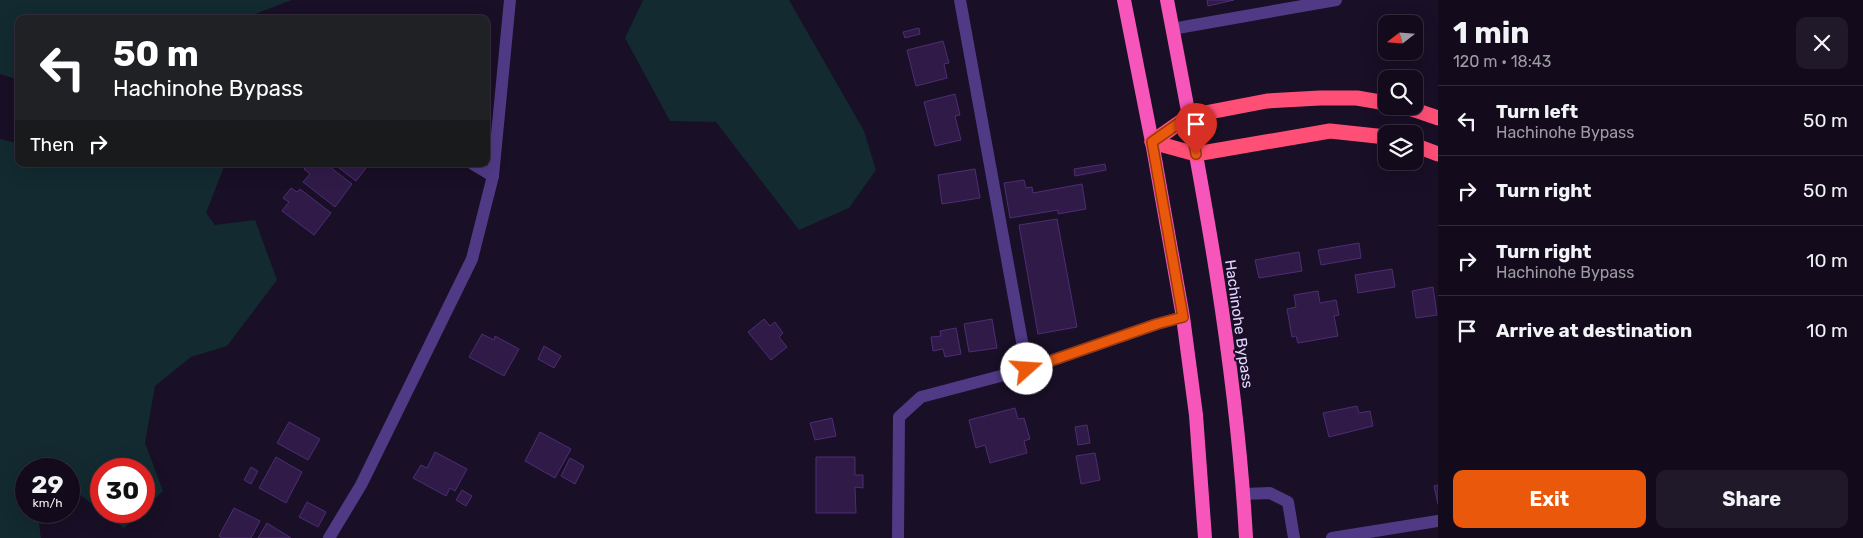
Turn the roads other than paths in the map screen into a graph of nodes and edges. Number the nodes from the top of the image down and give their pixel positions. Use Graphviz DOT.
graph roads {
  1 [pos="510,0"];
  2 [pos="960,0"];
  3 [pos="1124,0"];
  4 [pos="1166,0"];
  5 [pos="1336,0"];
  6 [pos="1172,29"];
  7 [pos="1378,102"];
  8 [pos="1423,113"];
  9 [pos="1189,116"];
  10 [pos="1438,118"];
  11 [pos="1378,136"];
  12 [pos="1152,142"];
  13 [pos="1423,148"];
  14 [pos="1196,154"];
  15 [pos="1438,154"];
  16 [pos="478,167"];
  17 [pos="493,176"];
  18 [pos="1183,317"];
  19 [pos="1027,369"];
  20 [pos="1244,494"];
  21 [pos="1438,521"];
  22 [pos="328,538"];
  23 [pos="898,538"];
  24 [pos="1205,538"];
  25 [pos="1246,538"];
  26 [pos="1294,538"];
  27 [pos="1332,538"];
  1 -- 17 [label="street"];
  2 -- 19 [label="street"];
  3 -- 12 [label="highway"];
  4 -- 6 [label="highway, Hachinohe Bypass"];
  5 -- 6 [label="street"];
  6 -- 9 [label="highway, Hachinohe Bypass"];
  7 -- 9 [label="highway"];
  8 -- 10 [label="highway"];
  9 -- 12 [label="highway"];
  9 -- 14 [label="highway, Hachinohe Bypass"];
  11 -- 14 [label="highway"];
  12 -- 14 [label="highway"];
  12 -- 18 [label="highway"];
  13 -- 15 [label="highway"];
  14 -- 20 [label="highway, Hachinohe Bypass"];
  16 -- 17 [label="street"];
  17 -- 22 [label="street"];
  18 -- 19 [label="street"];
  18 -- 24 [label="highway"];
  19 -- 23 [label="street"];
  20 -- 25 [label="highway, Hachinohe Bypass"];
  20 -- 26 [label="street"];
  21 -- 27 [label="street"];
}
